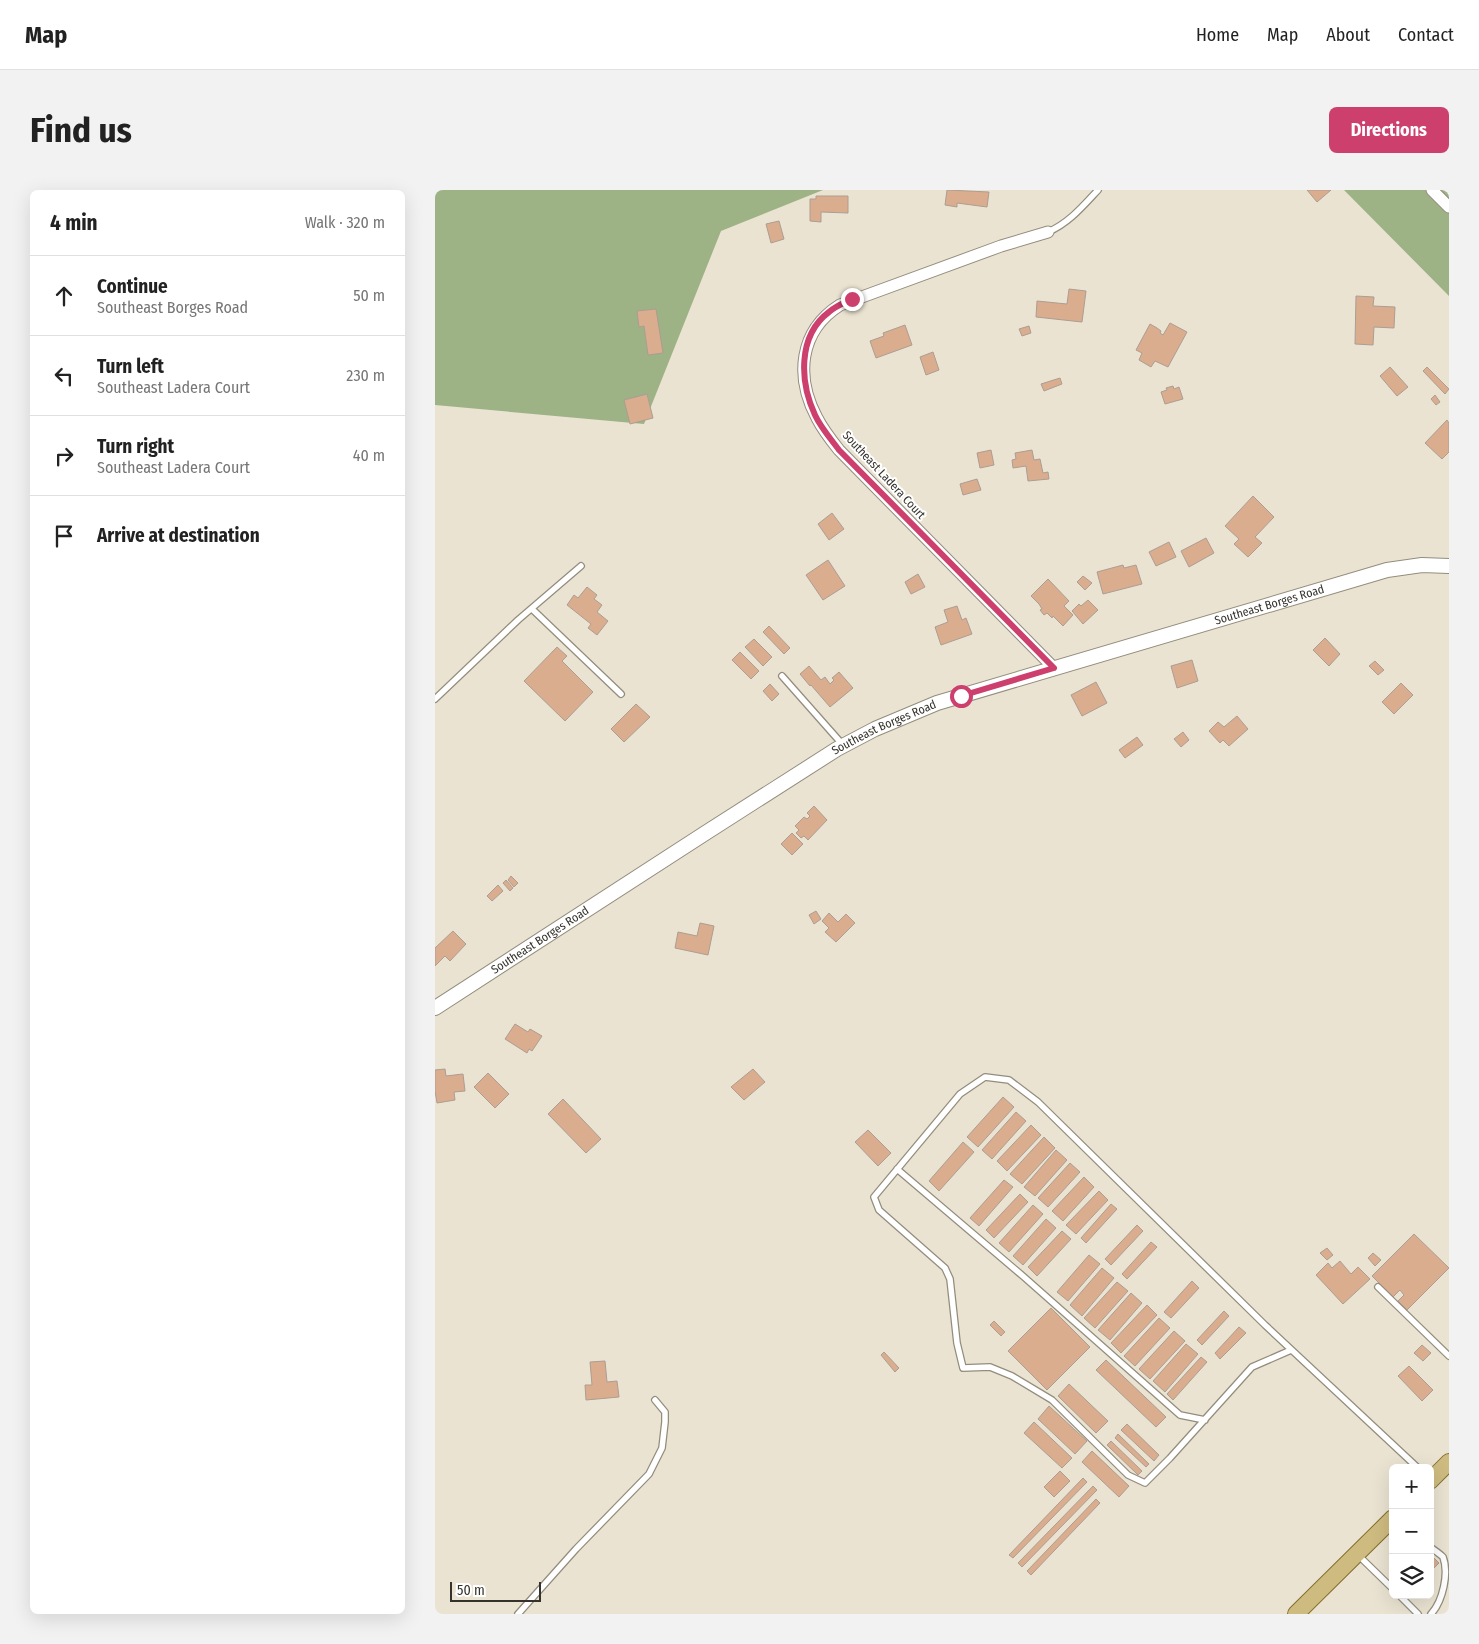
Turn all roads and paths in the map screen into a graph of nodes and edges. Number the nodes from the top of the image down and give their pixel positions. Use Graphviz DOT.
graph roads {
  1 [pos="1098,190"];
  2 [pos="1432,190"];
  3 [pos="1449,207"];
  4 [pos="1048,232"];
  5 [pos="581,566"];
  6 [pos="1449,566"];
  7 [pos="532,609"];
  8 [pos="1054,668"];
  9 [pos="782,676"];
  10 [pos="621,694"];
  11 [pos="435,699"];
  12 [pos="844,746"];
  13 [pos="435,1008"];
  14 [pos="897,1169"];
  15 [pos="1378,1287"];
  16 [pos="1291,1350"];
  17 [pos="1449,1356"];
  18 [pos="655,1400"];
  19 [pos="1205,1420"];
  20 [pos="1449,1462"];
  21 [pos="1414,1464"];
  22 [pos="1434,1477"];
  23 [pos="1389,1523"];
  24 [pos="1434,1550"];
  25 [pos="1357,1554"];
  26 [pos="1389,1585"];
  27 [pos="1403,1599"];
  28 [pos="518,1614"];
  29 [pos="1296,1614"];
  30 [pos="1418,1614"];
  31 [pos="1431,1614"];
  1 -- 4 [label="lane"];
  2 -- 3 [label="street"];
  4 -- 8 [label="street, Southeast Ladera Court"];
  5 -- 7 [label="lane"];
  6 -- 8 [label="street, Southeast Borges Road"];
  7 -- 10 [label="lane"];
  7 -- 11 [label="lane"];
  8 -- 12 [label="street, Southeast Borges Road"];
  9 -- 12 [label="lane"];
  12 -- 13 [label="street, Southeast Borges Road"];
  14 -- 16 [label="lane"];
  14 -- 19 [label="lane"];
  14 -- 19 [label="lane"];
  15 -- 17 [label="lane"];
  16 -- 19 [label="lane"];
  16 -- 21 [label="lane"];
  18 -- 28 [label="lane"];
  20 -- 22 [label="main road"];
  23 -- 25 [label="main road"];
  24 -- 31 [label="lane"];
  25 -- 26 [label="lane"];
  25 -- 29 [label="main road"];
  27 -- 30 [label="lane"];
}
